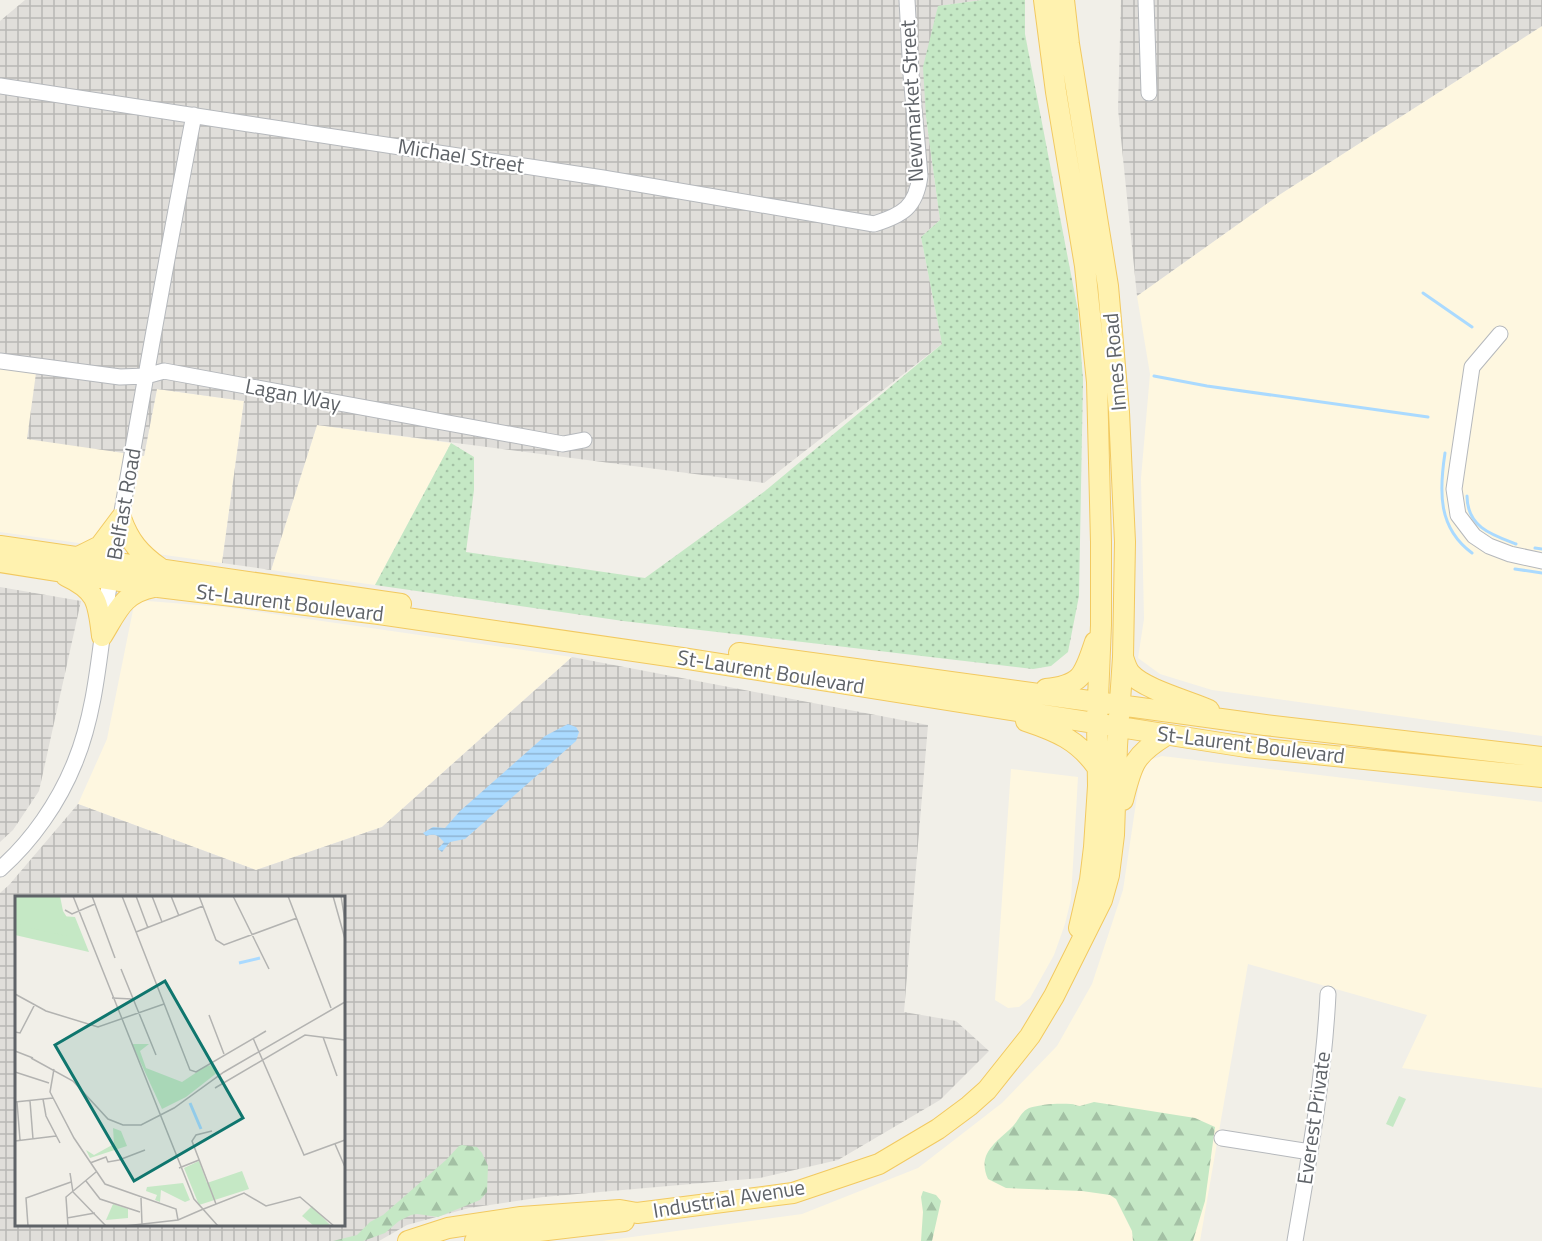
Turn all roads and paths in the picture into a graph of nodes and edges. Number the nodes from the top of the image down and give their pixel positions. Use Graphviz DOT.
graph roads {
  1 [pos="907,0"];
  2 [pos="1044,0"];
  3 [pos="1064,0"];
  4 [pos="1146,0"];
  5 [pos="0,86"];
  6 [pos="1149,93"];
  7 [pos="194,115"];
  8 [pos="914,201"];
  9 [pos="1500,334"];
  10 [pos="0,361"];
  11 [pos="146,376"];
  12 [pos="584,440"];
  13 [pos="121,518"];
  14 [pos="0,546"];
  15 [pos="76,558"];
  16 [pos="1542,561"];
  17 [pos="0,562"];
  18 [pos="56,571"];
  19 [pos="112,571"];
  20 [pos="160,578"];
  21 [pos="1101,625"];
  22 [pos="102,636"];
  23 [pos="688,653"];
  24 [pos="1123,657"];
  25 [pos="1022,692"];
  26 [pos="1098,701"];
  27 [pos="976,705"];
  28 [pos="1119,705"];
  29 [pos="1236,720"];
  30 [pos="1097,723"];
  31 [pos="1119,727"];
  32 [pos="1165,736"];
  33 [pos="1542,757"];
  34 [pos="1097,767"];
  35 [pos="1542,777"];
  36 [pos="1114,835"];
  37 [pos="0,869"];
  38 [pos="1076,949"];
  39 [pos="1328,994"];
  40 [pos="1222,1138"];
  41 [pos="1310,1152"];
  42 [pos="637,1213"];
  43 [pos="408,1241"];
  44 [pos="475,1241"];
  45 [pos="1295,1241"];
  1 -- 8 [label="street, Newmarket Street"];
  2 -- 21 [label="main road, Innes Road"];
  3 -- 24 [label="main road, Innes Road"];
  4 -- 6 [label="street"];
  5 -- 7 [label="street, Michael Street"];
  7 -- 8 [label="street, Michael Street"];
  7 -- 11 [label="street, Belfast Road"];
  9 -- 16 [label="street"];
  10 -- 11 [label="street, Lagan Way"];
  11 -- 12 [label="street, Lagan Way"];
  11 -- 13 [label="street, Belfast Road"];
  13 -- 15 [label="main road"];
  13 -- 19 [label="street, Belfast Road"];
  13 -- 20 [label="main road"];
  14 -- 15 [label="main road, St-Laurent Boulevard"];
  15 -- 19 [label="main road, St-Laurent Boulevard"];
  17 -- 18 [label="main road, St-Laurent Boulevard"];
  18 -- 19 [label="main road, St-Laurent Boulevard"];
  18 -- 22 [label="main road"];
  19 -- 20 [label="main road, St-Laurent Boulevard"];
  19 -- 22 [label="street, Belfast Road"];
  20 -- 22 [label="main road"];
  20 -- 23 [label="main road, St-Laurent Boulevard"];
  21 -- 25 [label="main road"];
  21 -- 26 [label="main road, Innes Road"];
  22 -- 37 [label="street, Belfast Road"];
  23 -- 25 [label="main road, St-Laurent Boulevard"];
  23 -- 27 [label="main road, St-Laurent Boulevard"];
  24 -- 28 [label="main road, Innes Road"];
  24 -- 29 [label="main road"];
  25 -- 26 [label="main road, St-Laurent Boulevard"];
  26 -- 28 [label="main road, St-Laurent Boulevard"];
  26 -- 30 [label="main road, Innes Road"];
  27 -- 30 [label="main road, St-Laurent Boulevard"];
  27 -- 34 [label="main road"];
  28 -- 29 [label="main road, St-Laurent Boulevard"];
  28 -- 31 [label="main road, Innes Road"];
  29 -- 33 [label="main road, St-Laurent Boulevard"];
  30 -- 31 [label="main road, St-Laurent Boulevard"];
  30 -- 34 [label="main road, Industrial Avenue"];
  31 -- 32 [label="main road, St-Laurent Boulevard"];
  31 -- 36 [label="main road, Industrial Avenue"];
  32 -- 35 [label="main road, St-Laurent Boulevard"];
  32 -- 36 [label="main road"];
  34 -- 38 [label="main road, Industrial Avenue"];
  36 -- 38 [label="main road, Industrial Avenue"];
  38 -- 42 [label="main road, Industrial Avenue"];
  39 -- 41 [label="street, Everest Private"];
  40 -- 41 [label="street"];
  41 -- 45 [label="street, Everest Private"];
  42 -- 43 [label="main road, Industrial Avenue"];
  42 -- 44 [label="main road, Industrial Avenue"];
}
